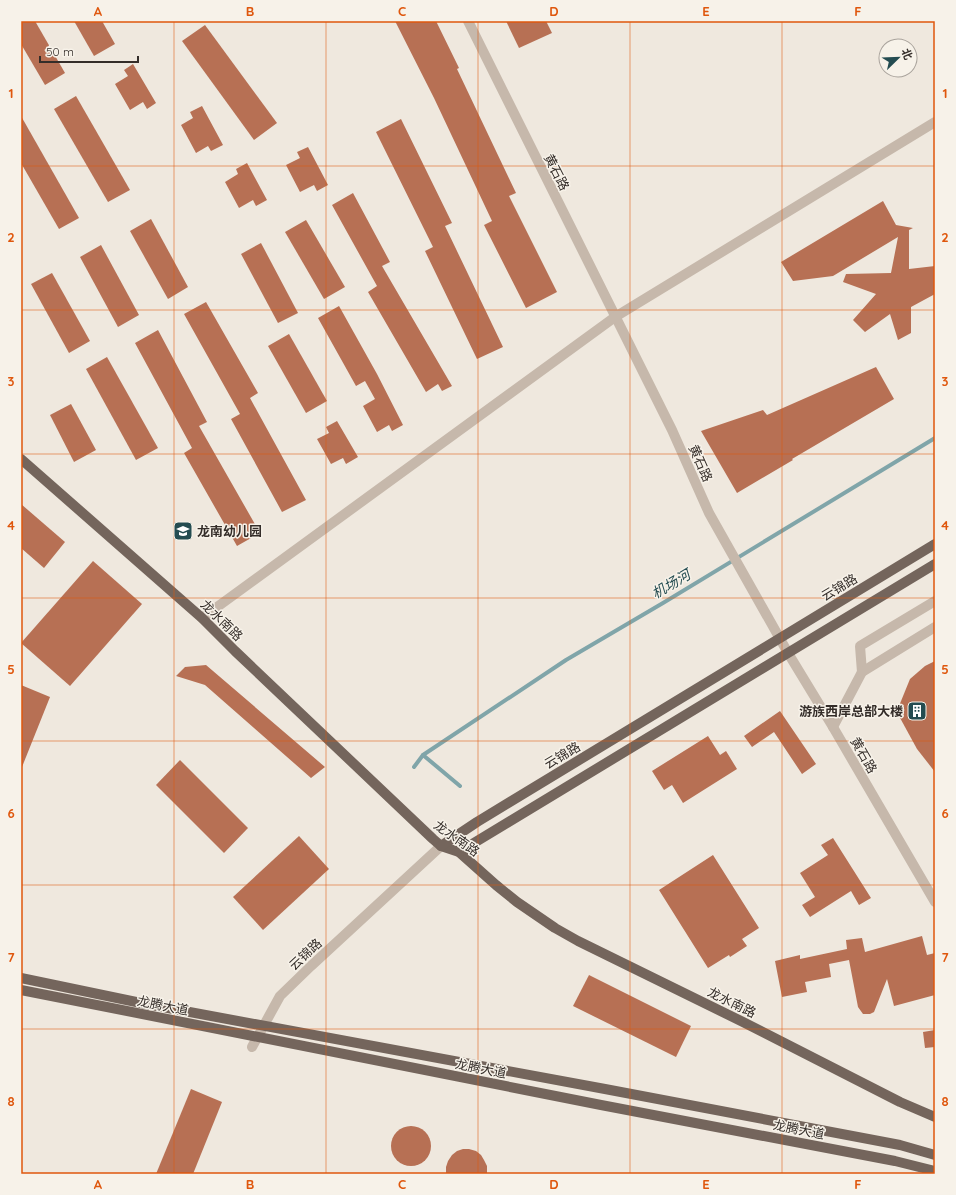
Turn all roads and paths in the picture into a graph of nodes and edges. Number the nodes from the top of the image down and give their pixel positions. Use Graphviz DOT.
graph roads {
  1 [pos="468,21"];
  2 [pos="935,122"];
  3 [pos="615,317"];
  4 [pos="21,458"];
  5 [pos="935,544"];
  6 [pos="935,564"];
  7 [pos="935,601"];
  8 [pos="202,618"];
  9 [pos="935,627"];
  10 [pos="780,637"];
  11 [pos="788,653"];
  12 [pos="862,672"];
  13 [pos="833,727"];
  14 [pos="442,846"];
  15 [pos="459,852"];
  16 [pos="935,902"];
  17 [pos="21,978"];
  18 [pos="21,990"];
  19 [pos="264,1026"];
  20 [pos="258,1037"];
  21 [pos="252,1047"];
  22 [pos="935,1117"];
  23 [pos="935,1155"];
  24 [pos="935,1171"];
  1 -- 3 [label="street, 黄石路"];
  2 -- 3 [label="street"];
  3 -- 8 [label="street"];
  3 -- 10 [label="street, 黄石路"];
  4 -- 8 [label="main road, 龙水南路"];
  5 -- 10 [label="main road, 云锦路"];
  6 -- 11 [label="main road"];
  7 -- 12 [label="street"];
  8 -- 14 [label="main road, 龙水南路"];
  9 -- 12 [label="street"];
  10 -- 11 [label="street, 黄石路"];
  10 -- 14 [label="main road, 云锦路"];
  11 -- 13 [label="street, 黄石路"];
  11 -- 15 [label="main road"];
  12 -- 13 [label="street"];
  13 -- 16 [label="street, 黄石路"];
  14 -- 15 [label="main road, 龙水南路"];
  14 -- 19 [label="street, 云锦路"];
  15 -- 22 [label="main road, 龙水南路"];
  17 -- 19 [label="main road, 龙腾大道"];
  18 -- 20 [label="main road, 龙腾大道"];
  19 -- 20 [label="street, 云锦路"];
  19 -- 23 [label="main road, 龙腾大道"];
  20 -- 21 [label="street, 云锦路"];
  20 -- 24 [label="main road, 龙腾大道"];
}
